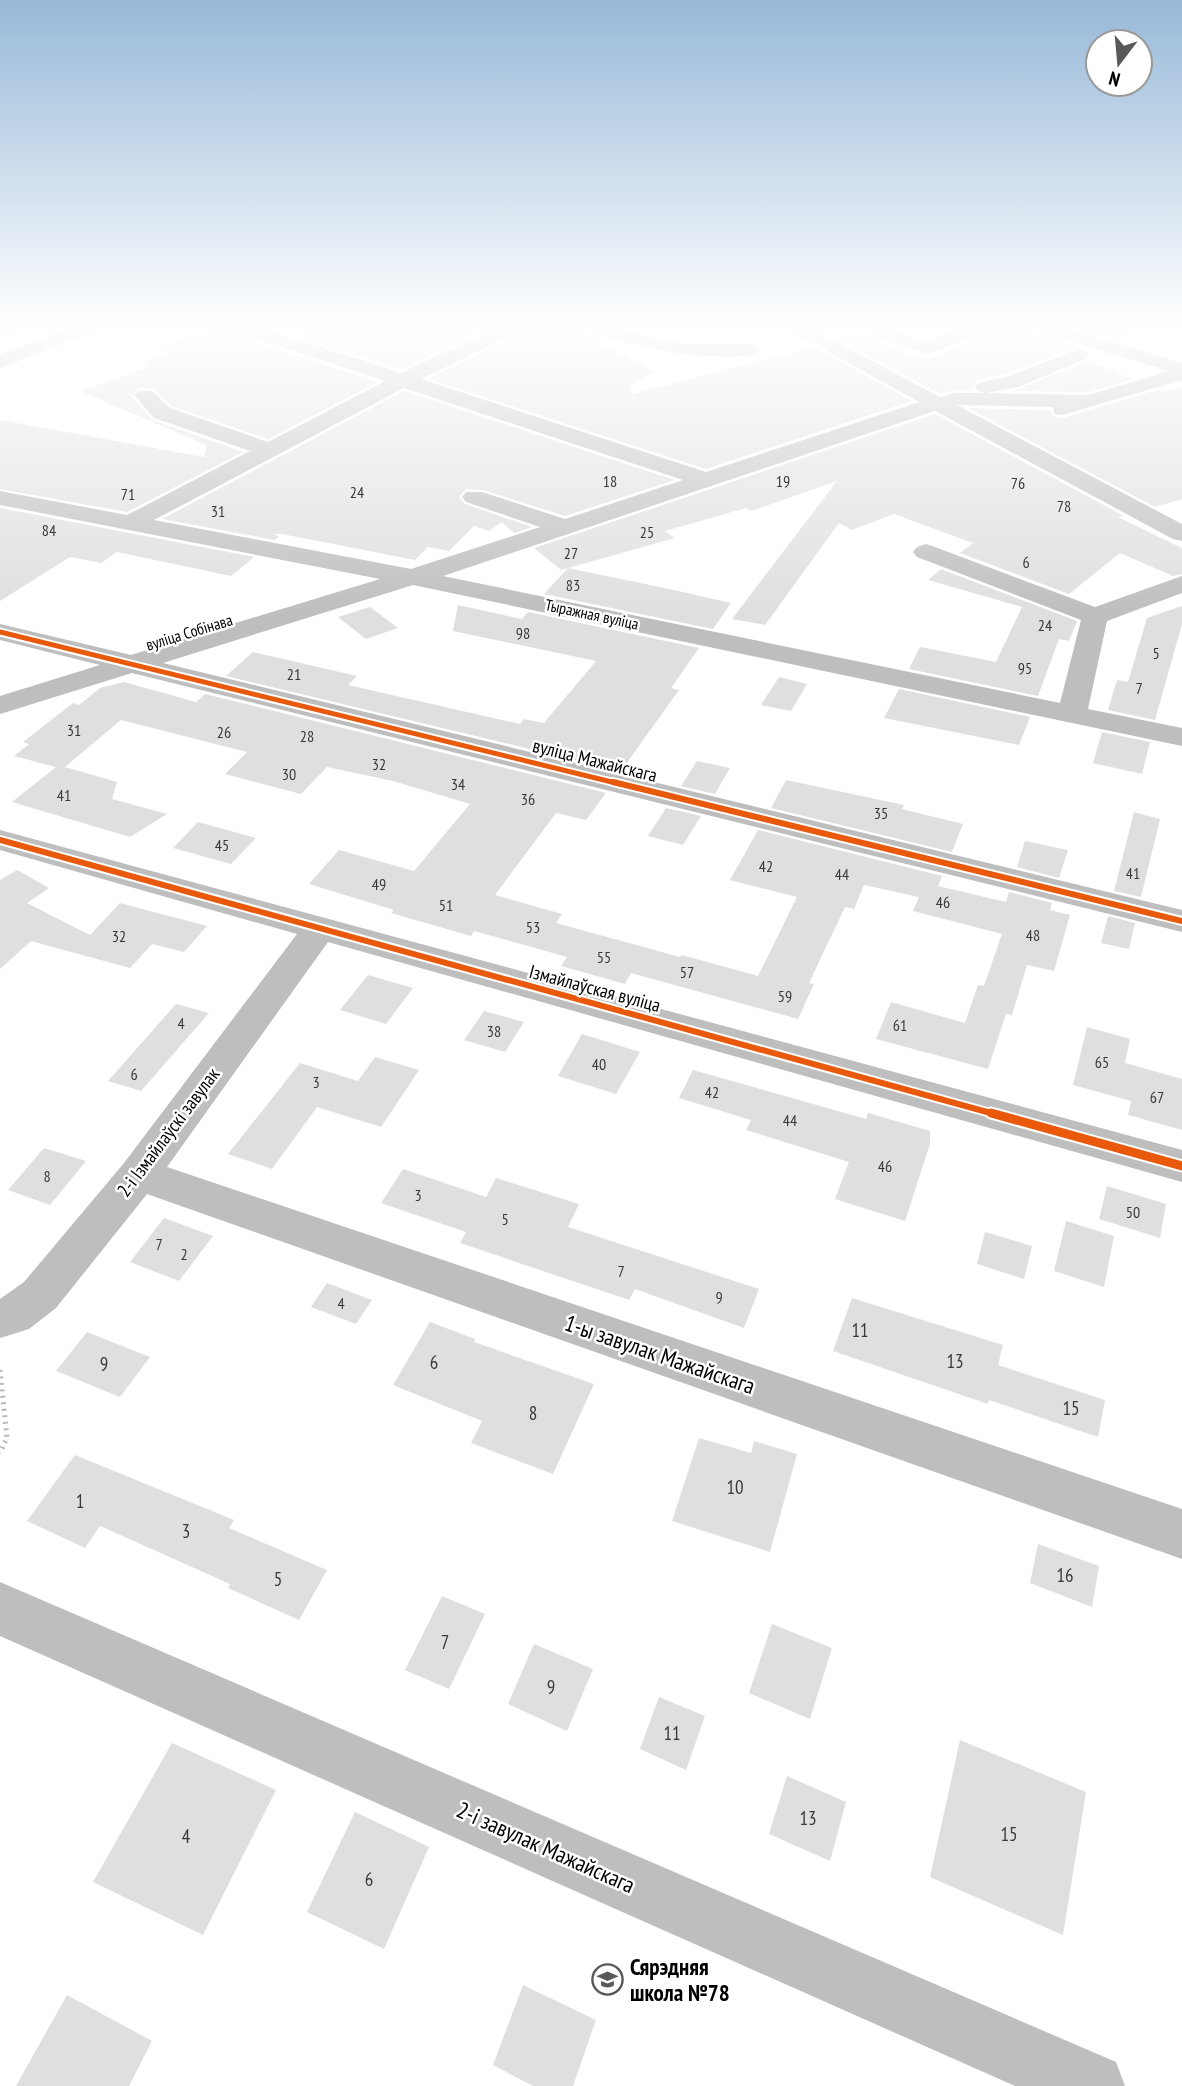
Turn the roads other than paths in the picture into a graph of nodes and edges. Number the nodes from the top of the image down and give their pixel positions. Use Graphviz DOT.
graph roads {
  1 [pos="183,420"];
  2 [pos="326,420"];
  3 [pos="525,420"];
  4 [pos="880,420"];
  5 [pos="988,420"];
  6 [pos="269,450"];
  7 [pos="706,480"];
  8 [pos="474,497"];
  9 [pos="0,498"];
  10 [pos="132,522"];
  11 [pos="565,527"];
  12 [pos="1182,534"];
  13 [pos="926,552"];
  14 [pos="412,577"];
  15 [pos="1182,584"];
  16 [pos="1095,616"];
  17 [pos="0,632"];
  18 [pos="134,663"];
  19 [pos="0,705"];
  20 [pos="1072,713"];
  21 [pos="1182,737"];
  22 [pos="2,842"];
  23 [pos="1182,921"];
  24 [pos="320,928"];
  25 [pos="1182,1166"];
  26 [pos="139,1174"];
  27 [pos="0,1319"];
  28 [pos="1182,1534"];
  29 [pos="0,1609"];
  30 [pos="1092,2086"];
  1 -- 6 [label="street"];
  2 -- 6 [label="street"];
  3 -- 7 [label="street"];
  4 -- 7 [label="street, вуліца Собінава"];
  5 -- 12 [label="street"];
  6 -- 10 [label="street"];
  7 -- 11 [label="street, вуліца Собінава"];
  8 -- 11 [label="street"];
  9 -- 10 [label="street, Тыражная вуліца"];
  10 -- 14 [label="street, Тыражная вуліца"];
  11 -- 14 [label="street, вуліца Собінава"];
  13 -- 16 [label="street"];
  14 -- 18 [label="street, вуліца Собінава"];
  14 -- 20 [label="street, Тыражная вуліца"];
  15 -- 16 [label="street"];
  16 -- 20 [label="street"];
  17 -- 18 [label="street, вуліца Мажайскага"];
  18 -- 19 [label="street, вуліца Собінава"];
  18 -- 23 [label="street, вуліца Мажайскага"];
  20 -- 21 [label="street, Тыражная вуліца"];
  22 -- 24 [label="street, Ізмайлаўская вуліца"];
  24 -- 25 [label="street, Ізмайлаўская вуліца"];
  24 -- 26 [label="street, 2-і Ізмайлаўскі завулак"];
  26 -- 27 [label="street, 2-і Ізмайлаўскі завулак"];
  26 -- 28 [label="street, 1-ы завулак Мажайскага"];
  29 -- 30 [label="street, 2-і завулак Мажайскага"];
}
